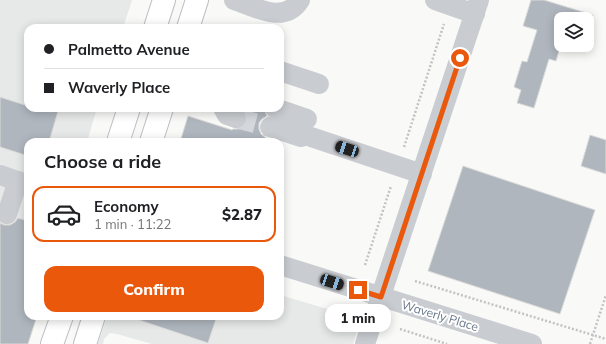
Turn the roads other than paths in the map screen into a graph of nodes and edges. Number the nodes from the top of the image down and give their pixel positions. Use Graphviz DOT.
graph roads {
  1 [pos="164,0"];
  2 [pos="197,0"];
  3 [pos="234,0"];
  4 [pos="300,0"];
  5 [pos="442,3"];
  6 [pos="477,7"];
  7 [pos="156,24"];
  8 [pos="189,24"];
  9 [pos="284,72"];
  10 [pos="319,84"];
  11 [pos="128,112"];
  12 [pos="161,112"];
  13 [pos="281,112"];
  14 [pos="270,127"];
  15 [pos="303,130"];
  16 [pos="119,138"];
  17 [pos="152,138"];
  18 [pos="422,174"];
  19 [pos="15,180"];
  20 [pos="7,214"];
  21 [pos="284,266"];
  22 [pos="381,297"];
  23 [pos="61,320"];
  24 [pos="93,320"];
  25 [pos="52,344"];
  26 [pos="85,344"];
  27 [pos="366,344"];
  28 [pos="532,344"];
  1 -- 7 [label="main road"];
  2 -- 8 [label="main road"];
  3 -- 4 [label="street"];
  5 -- 6 [label="street"];
  6 -- 18 [label="street"];
  9 -- 10 [label="street"];
  11 -- 16 [label="main road"];
  12 -- 17 [label="main road"];
  13 -- 15 [label="street"];
  14 -- 15 [label="street"];
  15 -- 18 [label="street"];
  18 -- 22 [label="street"];
  19 -- 20 [label="street"];
  21 -- 22 [label="street, Waverly Place"];
  22 -- 27 [label="street"];
  22 -- 28 [label="street, Waverly Place"];
  23 -- 25 [label="main road"];
  24 -- 26 [label="main road"];
}
